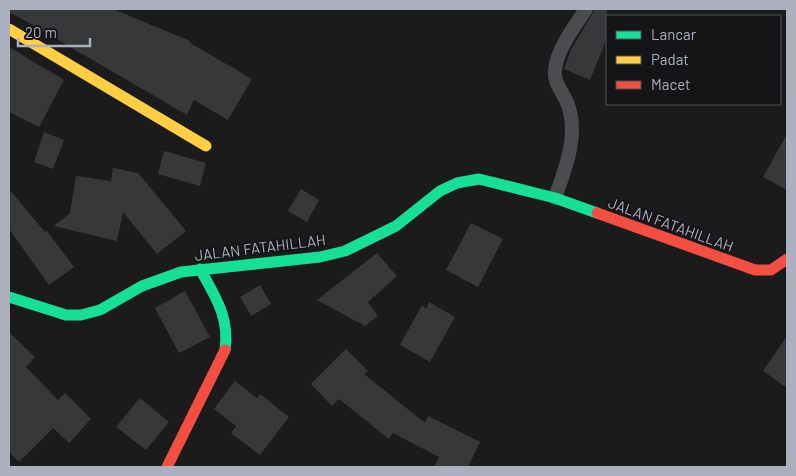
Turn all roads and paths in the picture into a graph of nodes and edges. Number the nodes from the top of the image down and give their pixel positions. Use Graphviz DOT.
graph roads {
  1 [pos="586,9"];
  2 [pos="9,29"];
  3 [pos="206,146"];
  4 [pos="554,198"];
  5 [pos="787,259"];
  6 [pos="200,269"];
  7 [pos="9,297"];
  8 [pos="167,467"];
  1 -- 4 [label="lane"];
  2 -- 3 [label="street"];
  4 -- 5 [label="street, JALAN FATAHILLAH"];
  4 -- 6 [label="street, JALAN FATAHILLAH"];
  6 -- 7 [label="street, JALAN FATAHILLAH"];
  6 -- 8 [label="street"];
}
